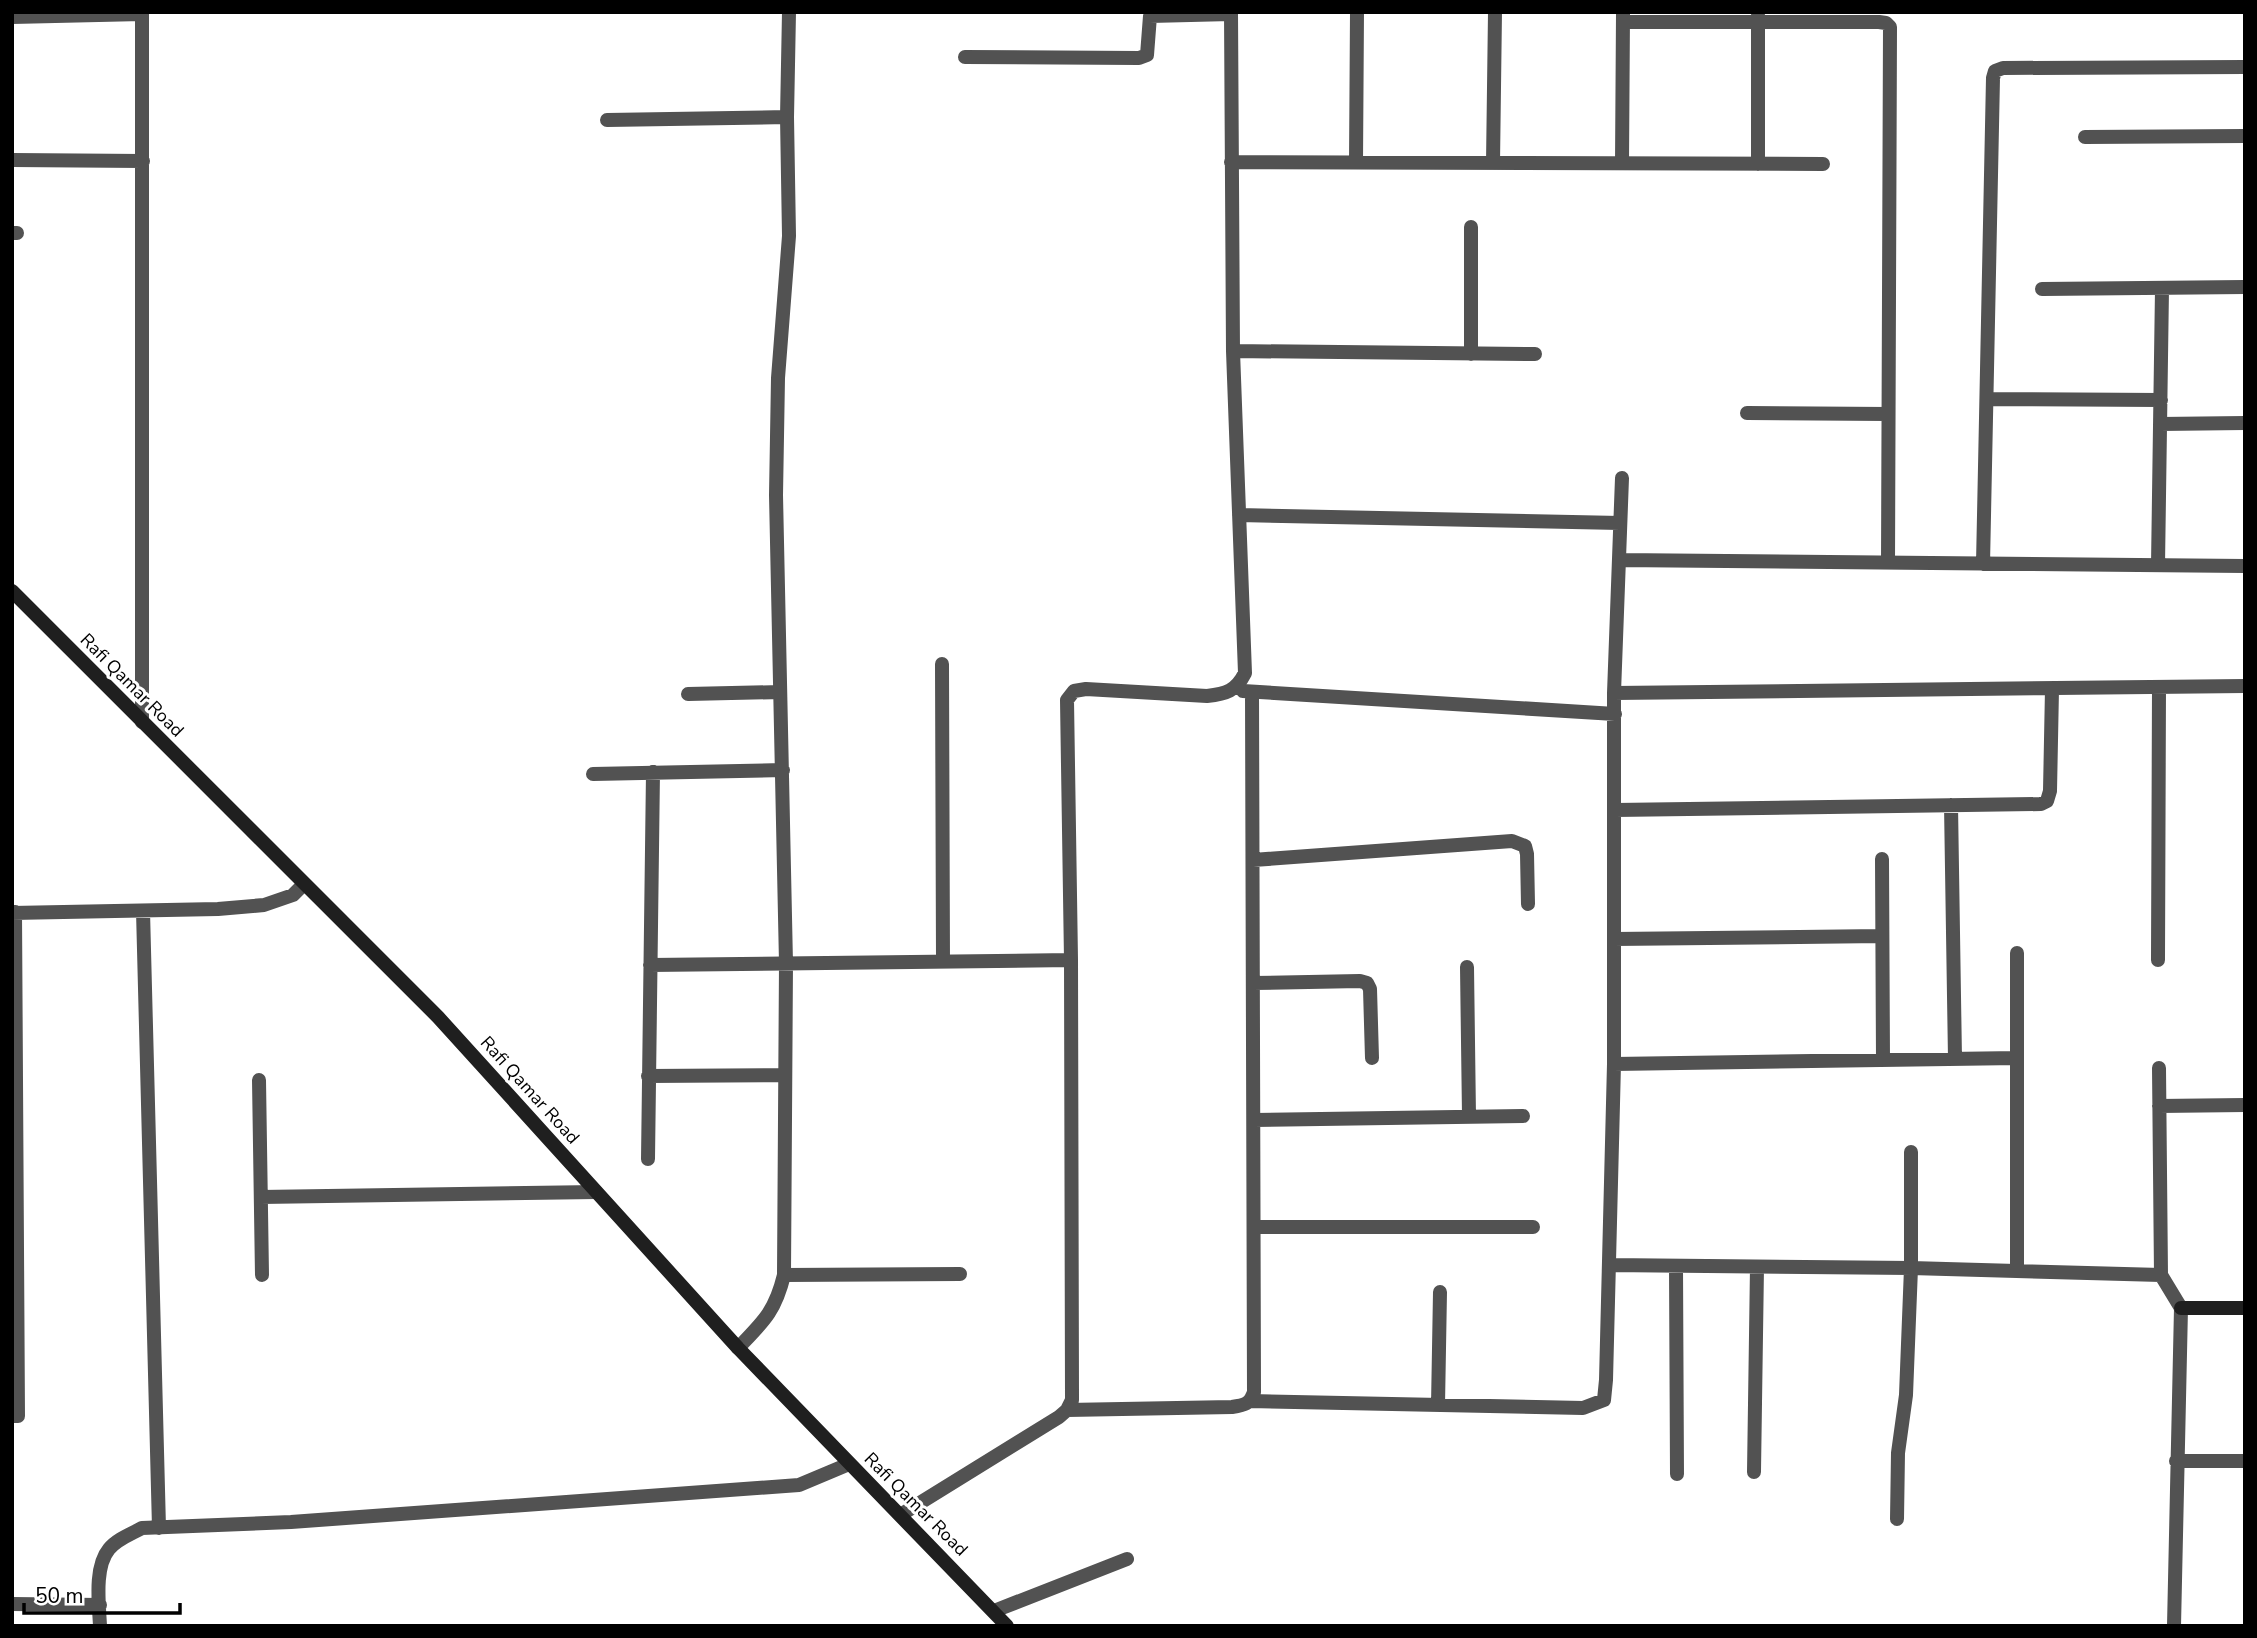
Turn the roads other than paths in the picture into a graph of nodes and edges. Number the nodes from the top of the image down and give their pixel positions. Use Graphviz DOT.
graph roads {
  1 [pos="789,12"];
  2 [pos="1357,12"];
  3 [pos="1495,12"];
  4 [pos="142,13"];
  5 [pos="1231,13"];
  6 [pos="12,17"];
  7 [pos="1623,17"];
  8 [pos="1758,17"];
  9 [pos="965,57"];
  10 [pos="2245,66"];
  11 [pos="787,117"];
  12 [pos="607,120"];
  13 [pos="2245,136"];
  14 [pos="2085,137"];
  15 [pos="12,160"];
  16 [pos="143,161"];
  17 [pos="1231,162"];
  18 [pos="1356,162"];
  19 [pos="1493,163"];
  20 [pos="1622,163"];
  21 [pos="1758,164"];
  22 [pos="1823,164"];
  23 [pos="1471,227"];
  24 [pos="2245,287"];
  25 [pos="2042,289"];
  26 [pos="2162,289"];
  27 [pos="1233,351"];
  28 [pos="1471,354"];
  29 [pos="1535,354"];
  30 [pos="1987,399"];
  31 [pos="2161,400"];
  32 [pos="1747,413"];
  33 [pos="1888,414"];
  34 [pos="2245,423"];
  35 [pos="2160,424"];
  36 [pos="1622,478"];
  37 [pos="1239,515"];
  38 [pos="1620,523"];
  39 [pos="1619,560"];
  40 [pos="1888,562"];
  41 [pos="1983,564"];
  42 [pos="2158,565"];
  43 [pos="2245,566"];
  44 [pos="12,591"];
  45 [pos="942,664"];
  46 [pos="2245,686"];
  47 [pos="2159,687"];
  48 [pos="2052,689"];
  49 [pos="1233,691"];
  50 [pos="780,692"];
  51 [pos="1252,692"];
  52 [pos="1614,693"];
  53 [pos="688,694"];
  54 [pos="1615,714"];
  55 [pos="142,722"];
  56 [pos="783,771"];
  57 [pos="653,772"];
  58 [pos="593,774"];
  59 [pos="1951,806"];
  60 [pos="1615,810"];
  61 [pos="1882,859"];
  62 [pos="1253,860"];
  63 [pos="304,884"];
  64 [pos="1528,904"];
  65 [pos="143,911"];
  66 [pos="14,912"];
  67 [pos="1882,936"];
  68 [pos="1614,939"];
  69 [pos="2017,953"];
  70 [pos="1071,960"];
  71 [pos="2158,960"];
  72 [pos="943,961"];
  73 [pos="786,963"];
  74 [pos="650,965"];
  75 [pos="1467,967"];
  76 [pos="1253,983"];
  77 [pos="1372,1058"];
  78 [pos="2017,1058"];
  79 [pos="1955,1059"];
  80 [pos="1883,1060"];
  81 [pos="1614,1064"];
  82 [pos="2159,1068"];
  83 [pos="785,1075"];
  84 [pos="648,1076"];
  85 [pos="259,1080"];
  86 [pos="2245,1105"];
  87 [pos="2159,1106"];
  88 [pos="1469,1116"];
  89 [pos="1523,1116"];
  90 [pos="1254,1120"];
  91 [pos="1911,1152"];
  92 [pos="648,1159"];
  93 [pos="596,1192"];
  94 [pos="261,1197"];
  95 [pos="1255,1227"];
  96 [pos="1533,1227"];
  97 [pos="1609,1265"];
  98 [pos="1676,1266"];
  99 [pos="1757,1267"];
  100 [pos="1911,1268"];
  101 [pos="2017,1270"];
  102 [pos="960,1274"];
  103 [pos="262,1275"];
  104 [pos="784,1275"];
  105 [pos="2161,1275"];
  106 [pos="1440,1292"];
  107 [pos="2181,1308"];
  108 [pos="2245,1308"];
  109 [pos="738,1348"];
  110 [pos="1250,1401"];
  111 [pos="1438,1405"];
  112 [pos="1068,1410"];
  113 [pos="12,1416"];
  114 [pos="2176,1461"];
  115 [pos="2245,1461"];
  116 [pos="849,1464"];
  117 [pos="1754,1472"];
  118 [pos="1678,1474"];
  119 [pos="901,1514"];
  120 [pos="1896,1519"];
  121 [pos="159,1528"];
  122 [pos="1127,1559"];
  123 [pos="12,1604"];
  124 [pos="100,1605"];
  125 [pos="993,1611"];
  126 [pos="100,1626"];
  127 [pos="1007,1626"];
  128 [pos="2174,1626"];
  1 -- 11 [label="street"];
  2 -- 18 [label="street"];
  3 -- 19 [label="street"];
  4 -- 6 [label="street"];
  4 -- 16 [label="street"];
  5 -- 9 [label="street"];
  5 -- 17 [label="street"];
  7 -- 8 [label="street"];
  7 -- 20 [label="street"];
  8 -- 21 [label="street"];
  8 -- 33 [label="street"];
  10 -- 30 [label="street"];
  11 -- 12 [label="street"];
  11 -- 50 [label="street"];
  13 -- 14 [label="street"];
  15 -- 16 [label="street"];
  16 -- 55 [label="street"];
  17 -- 18 [label="street"];
  17 -- 27 [label="street"];
  18 -- 19 [label="street"];
  19 -- 20 [label="street"];
  20 -- 21 [label="street"];
  21 -- 22 [label="street"];
  23 -- 28 [label="street"];
  24 -- 26 [label="street"];
  25 -- 26 [label="street"];
  26 -- 31 [label="street"];
  27 -- 28 [label="street"];
  27 -- 37 [label="street"];
  28 -- 29 [label="street"];
  30 -- 31 [label="street"];
  30 -- 41 [label="street"];
  31 -- 35 [label="street"];
  32 -- 33 [label="street"];
  33 -- 40 [label="street"];
  34 -- 35 [label="street"];
  35 -- 42 [label="street"];
  36 -- 38 [label="street"];
  37 -- 38 [label="street"];
  37 -- 49 [label="street"];
  38 -- 39 [label="street"];
  39 -- 40 [label="street"];
  39 -- 52 [label="street"];
  40 -- 41 [label="street"];
  41 -- 42 [label="street"];
  42 -- 43 [label="street"];
  44 -- 55 [label="street, Rafi Qamar Road"];
  45 -- 72 [label="street"];
  46 -- 47 [label="street"];
  47 -- 48 [label="street"];
  47 -- 71 [label="street"];
  48 -- 52 [label="street"];
  48 -- 59 [label="street"];
  49 -- 51 [label="street"];
  49 -- 70 [label="street"];
  50 -- 53 [label="street"];
  50 -- 56 [label="street"];
  51 -- 54 [label="street"];
  51 -- 62 [label="street"];
  52 -- 54 [label="street"];
  54 -- 60 [label="street"];
  55 -- 63 [label="street, Rafi Qamar Road"];
  56 -- 57 [label="street"];
  56 -- 73 [label="street"];
  57 -- 58 [label="street"];
  57 -- 74 [label="street"];
  59 -- 60 [label="street"];
  59 -- 79 [label="street"];
  60 -- 68 [label="street"];
  61 -- 67 [label="street"];
  62 -- 64 [label="street"];
  62 -- 76 [label="street"];
  63 -- 65 [label="street"];
  63 -- 93 [label="street, Rafi Qamar Road"];
  65 -- 66 [label="street"];
  65 -- 121 [label="street"];
  66 -- 113 [label="street"];
  67 -- 68 [label="street"];
  67 -- 80 [label="street"];
  68 -- 81 [label="street"];
  69 -- 78 [label="street"];
  70 -- 72 [label="street"];
  70 -- 112 [label="street"];
  72 -- 73 [label="street"];
  73 -- 74 [label="street"];
  73 -- 83 [label="street"];
  74 -- 84 [label="street"];
  75 -- 88 [label="street"];
  76 -- 77 [label="street"];
  76 -- 90 [label="street"];
  78 -- 79 [label="street"];
  78 -- 101 [label="street"];
  79 -- 80 [label="street"];
  80 -- 81 [label="street"];
  81 -- 97 [label="street"];
  82 -- 87 [label="street"];
  83 -- 84 [label="street"];
  83 -- 104 [label="street"];
  84 -- 92 [label="street"];
  85 -- 94 [label="street"];
  86 -- 87 [label="street"];
  87 -- 105 [label="street"];
  88 -- 89 [label="street"];
  88 -- 90 [label="street"];
  90 -- 95 [label="street"];
  91 -- 100 [label="street"];
  93 -- 94 [label="street"];
  93 -- 109 [label="street, Rafi Qamar Road"];
  94 -- 103 [label="street"];
  95 -- 96 [label="street"];
  95 -- 110 [label="street"];
  97 -- 98 [label="street"];
  97 -- 111 [label="street"];
  98 -- 99 [label="street"];
  98 -- 118 [label="street"];
  99 -- 100 [label="street"];
  99 -- 117 [label="street"];
  100 -- 101 [label="street"];
  100 -- 120 [label="street"];
  101 -- 105 [label="street"];
  102 -- 104 [label="street"];
  104 -- 109 [label="street"];
  105 -- 107 [label="street"];
  106 -- 111 [label="street"];
  107 -- 108 [label="street"];
  107 -- 114 [label="street"];
  109 -- 116 [label="street, Rafi Qamar Road"];
  110 -- 111 [label="street"];
  110 -- 112 [label="street"];
  112 -- 119 [label="street"];
  114 -- 115 [label="street"];
  114 -- 128 [label="street"];
  116 -- 119 [label="street, Rafi Qamar Road"];
  116 -- 121 [label="street"];
  119 -- 125 [label="street, Rafi Qamar Road"];
  121 -- 124 [label="street"];
  122 -- 125 [label="street"];
  123 -- 124 [label="street"];
  124 -- 126 [label="street"];
  125 -- 127 [label="street, Rafi Qamar Road"];
}
